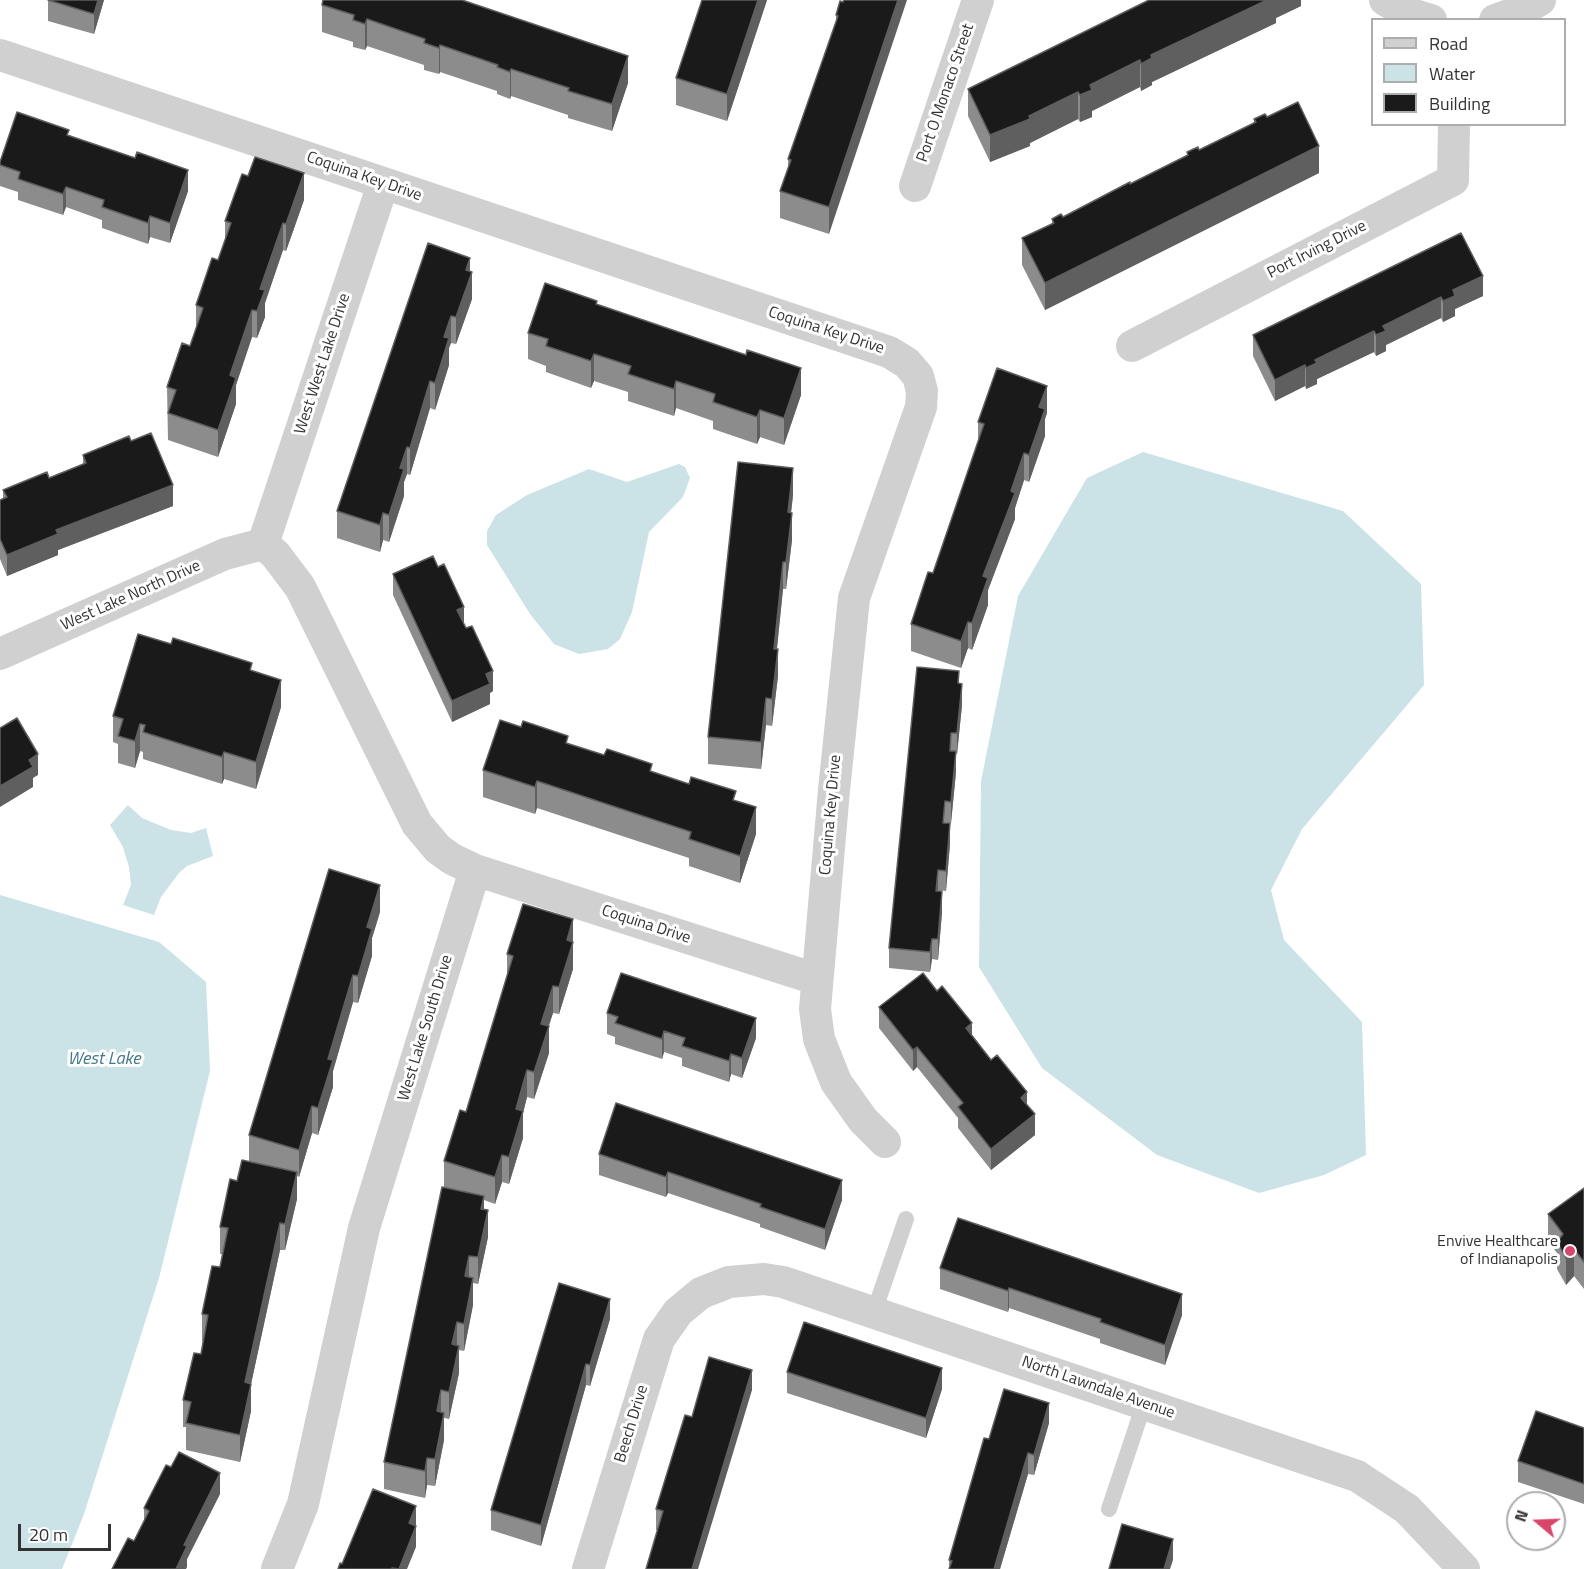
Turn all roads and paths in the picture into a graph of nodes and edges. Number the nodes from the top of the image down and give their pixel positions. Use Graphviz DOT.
graph roads {
  1 [pos="978,0"];
  2 [pos="1384,0"];
  3 [pos="1540,0"];
  4 [pos="1424,18"];
  5 [pos="1501,18"];
  6 [pos="0,55"];
  7 [pos="1454,126"];
  8 [pos="383,184"];
  9 [pos="915,186"];
  10 [pos="1132,346"];
  11 [pos="263,544"];
  12 [pos="0,654"];
  13 [pos="476,870"];
  14 [pos="816,979"];
  15 [pos="885,1142"];
  16 [pos="906,1219"];
  17 [pos="701,1293"];
  18 [pos="874,1312"];
  19 [pos="1144,1404"];
  20 [pos="1109,1509"];
  21 [pos="277,1569"];
  22 [pos="588,1569"];
  23 [pos="1464,1569"];
  1 -- 9 [label="street, Port O Monaco Street"];
  2 -- 4 [label="street"];
  3 -- 5 [label="street"];
  6 -- 8 [label="street, Coquina Key Drive"];
  7 -- 10 [label="street, Port Irving Drive"];
  8 -- 11 [label="street, West West Lake Drive"];
  8 -- 14 [label="street, Coquina Key Drive"];
  11 -- 12 [label="street, West Lake North Drive"];
  11 -- 13 [label="street"];
  13 -- 14 [label="street, Coquina Drive"];
  13 -- 21 [label="street, West Lake South Drive"];
  14 -- 15 [label="street, Coquina Key Drive"];
  16 -- 18 [label="lane"];
  17 -- 18 [label="street, North Lawndale Avenue"];
  17 -- 22 [label="street, Beech Drive"];
  18 -- 19 [label="street, North Lawndale Avenue"];
  19 -- 20 [label="lane"];
  19 -- 23 [label="street, North Lawndale Avenue"];
}
